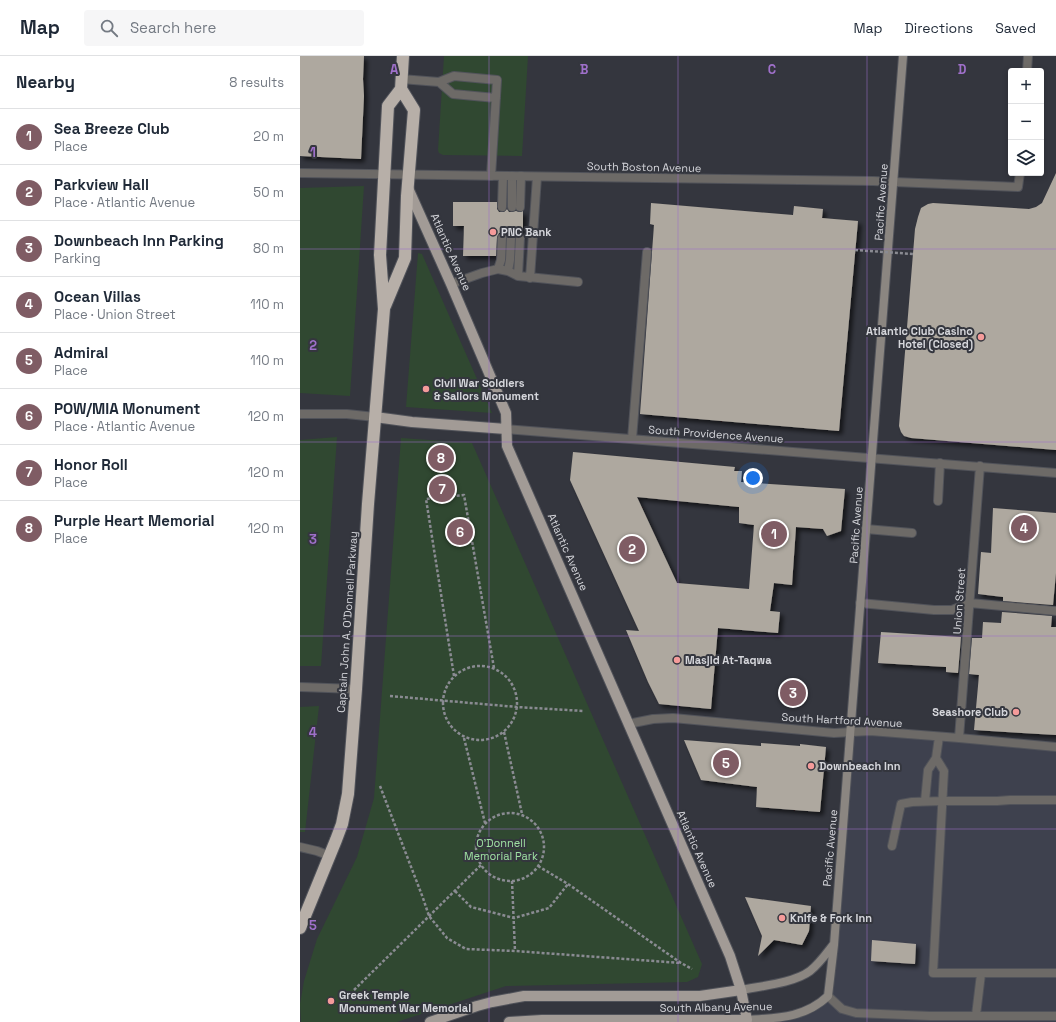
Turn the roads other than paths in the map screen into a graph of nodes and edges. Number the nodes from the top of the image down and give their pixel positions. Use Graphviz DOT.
graph roads {
  1 [pos="403,56"];
  2 [pos="903,56"];
  3 [pos="1028,56"];
  4 [pos="1027,68"];
  5 [pos="439,82"];
  6 [pos="401,84"];
  7 [pos="496,98"];
  8 [pos="300,174"];
  9 [pos="389,175"];
  10 [pos="491,176"];
  11 [pos="508,176"];
  12 [pos="522,176"];
  13 [pos="1020,176"];
  14 [pos="537,177"];
  15 [pos="408,181"];
  16 [pos="894,182"];
  17 [pos="502,207"];
  18 [pos="502,238"];
  19 [pos="511,238"];
  20 [pos="520,238"];
  21 [pos="647,252"];
  22 [pos="498,269"];
  23 [pos="508,271"];
  24 [pos="518,276"];
  25 [pos="530,278"];
  26 [pos="578,282"];
  27 [pos="452,284"];
  28 [pos="384,309"];
  29 [pos="300,414"];
  30 [pos="375,417"];
  31 [pos="506,430"];
  32 [pos="632,439"];
  33 [pos="872,458"];
  34 [pos="940,463"];
  35 [pos="980,466"];
  36 [pos="1056,473"];
  37 [pos="938,501"];
  38 [pos="866,529"];
  39 [pos="912,533"];
  40 [pos="860,603"];
  41 [pos="970,604"];
  42 [pos="1056,611"];
  43 [pos="300,687"];
  44 [pos="356,689"];
  45 [pos="628,724"];
  46 [pos="850,733"];
  47 [pos="939,737"];
  48 [pos="959,738"];
  49 [pos="1056,747"];
  50 [pos="936,758"];
  51 [pos="1056,800"];
  52 [pos="924,801"];
  53 [pos="942,801"];
  54 [pos="892,846"];
  55 [pos="300,847"];
  56 [pos="330,856"];
  57 [pos="303,916"];
  58 [pos="300,928"];
  59 [pos="834,945"];
  60 [pos="1056,973"];
  61 [pos="981,974"];
  62 [pos="741,990"];
  63 [pos="828,996"];
  64 [pos="976,1016"];
  65 [pos="1056,1016"];
  66 [pos="635,1021"];
  67 [pos="747,1021"];
  68 [pos="430,1022"];
  69 [pos="509,1022"];
  1 -- 6 [label="highway"];
  2 -- 16 [label="street, Pacific Avenue"];
  3 -- 4 [label="street"];
  5 -- 6 [label="street"];
  5 -- 7 [label="street"];
  5 -- 7 [label="street"];
  6 -- 9 [label="highway"];
  6 -- 15 [label="highway, Atlantic Avenue"];
  7 -- 10 [label="street"];
  8 -- 9 [label="street, South Boston Avenue"];
  9 -- 15 [label="street, South Boston Avenue"];
  9 -- 28 [label="highway, Captain John A. O'Donnell Parkway"];
  10 -- 11 [label="street, South Boston Avenue"];
  10 -- 15 [label="street, South Boston Avenue"];
  11 -- 12 [label="street, South Boston Avenue"];
  11 -- 12 [label="street"];
  11 -- 17 [label="street"];
  12 -- 14 [label="street, South Boston Avenue"];
  13 -- 16 [label="street, South Boston Avenue"];
  14 -- 16 [label="street, South Boston Avenue"];
  14 -- 25 [label="street"];
  15 -- 27 [label="main road, Atlantic Avenue"];
  15 -- 28 [label="highway, Captain John A. O'Donnell Parkway"];
  16 -- 33 [label="street, Pacific Avenue"];
  18 -- 22 [label="street"];
  19 -- 23 [label="street"];
  20 -- 24 [label="street"];
  21 -- 32 [label="street"];
  22 -- 23 [label="street"];
  22 -- 27 [label="street"];
  23 -- 24 [label="street"];
  24 -- 25 [label="street"];
  25 -- 26 [label="street"];
  27 -- 31 [label="main road, Atlantic Avenue"];
  28 -- 30 [label="highway, Captain John A. O'Donnell Parkway"];
  29 -- 30 [label="street"];
  30 -- 31 [label="main road, South Providence Avenue"];
  30 -- 44 [label="highway, Captain John A. O'Donnell Parkway"];
  31 -- 32 [label="street, South Providence Avenue"];
  31 -- 45 [label="main road, Atlantic Avenue"];
  32 -- 33 [label="street, South Providence Avenue"];
  33 -- 34 [label="street, South Providence Avenue"];
  33 -- 38 [label="street, Pacific Avenue"];
  34 -- 35 [label="street, South Providence Avenue"];
  34 -- 37 [label="street"];
  35 -- 36 [label="street, South Providence Avenue"];
  35 -- 41 [label="street, Union Street"];
  38 -- 39 [label="street"];
  38 -- 40 [label="street, Pacific Avenue"];
  40 -- 41 [label="street"];
  40 -- 46 [label="street, Pacific Avenue"];
  41 -- 42 [label="street"];
  41 -- 48 [label="street, Union Street"];
  43 -- 44 [label="street"];
  44 -- 56 [label="highway, Captain John A. O'Donnell Parkway"];
  45 -- 46 [label="street, South Hartford Avenue"];
  45 -- 62 [label="main road, Atlantic Avenue"];
  46 -- 47 [label="street, South Hartford Avenue"];
  46 -- 59 [label="street, Pacific Avenue"];
  47 -- 48 [label="street, South Hartford Avenue"];
  47 -- 50 [label="street"];
  48 -- 49 [label="street, South Hartford Avenue"];
  50 -- 52 [label="street"];
  50 -- 53 [label="street"];
  51 -- 53 [label="street"];
  52 -- 53 [label="street"];
  52 -- 54 [label="street"];
  53 -- 61 [label="street"];
  55 -- 56 [label="street"];
  56 -- 57 [label="highway, Captain John A. O'Donnell Parkway"];
  57 -- 58 [label="highway, Captain John A. O'Donnell Parkway"];
  59 -- 62 [label="street, South Albany Avenue"];
  59 -- 63 [label="street, Pacific Avenue"];
  60 -- 61 [label="street"];
  61 -- 64 [label="street"];
  62 -- 67 [label="main road, Atlantic Avenue"];
  62 -- 68 [label="main road, South Albany Avenue"];
  63 -- 64 [label="street"];
  63 -- 67 [label="street, South Albany Avenue"];
  64 -- 65 [label="street"];
  66 -- 67 [label="main road, South Albany Avenue"];
  66 -- 69 [label="main road, South Albany Avenue"];
}
